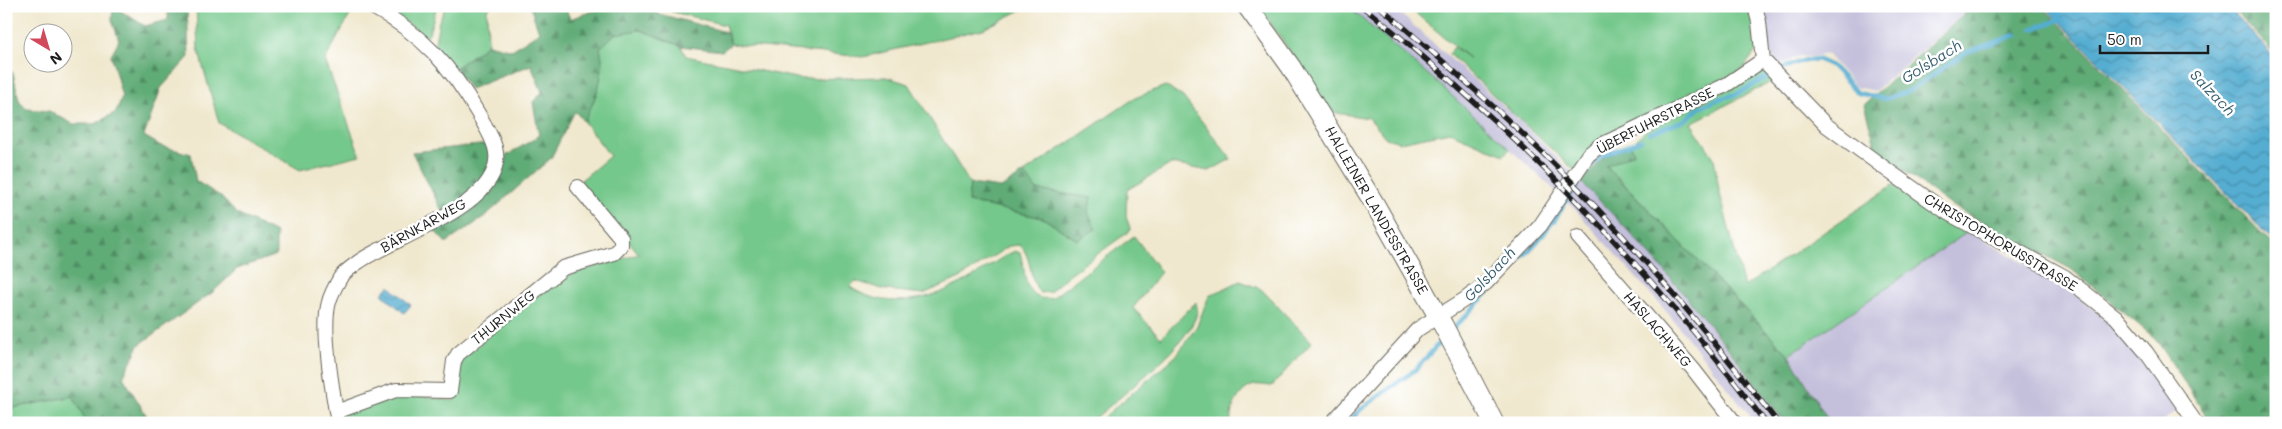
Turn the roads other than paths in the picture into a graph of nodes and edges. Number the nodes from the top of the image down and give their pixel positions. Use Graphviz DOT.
graph roads {
  1 [pos="371,6"];
  2 [pos="1247,6"];
  3 [pos="1755,6"];
  4 [pos="1763,60"];
  5 [pos="578,187"];
  6 [pos="1578,237"];
  7 [pos="1441,320"];
  8 [pos="337,417"];
  9 [pos="1332,423"];
  10 [pos="1494,423"];
  11 [pos="1735,423"];
  12 [pos="2196,423"];
  1 -- 8 [label="street, BÄRNKARWEG"];
  2 -- 7 [label="main road, HALLEINER LANDESSTRASSE"];
  3 -- 4 [label="street"];
  4 -- 7 [label="street, ÜBERFUHRSTRASSE"];
  4 -- 12 [label="street, CHRISTOPHORUSSTRASSE"];
  5 -- 8 [label="street, THURNWEG"];
  6 -- 11 [label="street, HASLACHWEG"];
  7 -- 9 [label="street, ÜBERFUHRSTRASSE"];
  7 -- 10 [label="main road, HALLEINER LANDESSTRASSE"];
}
